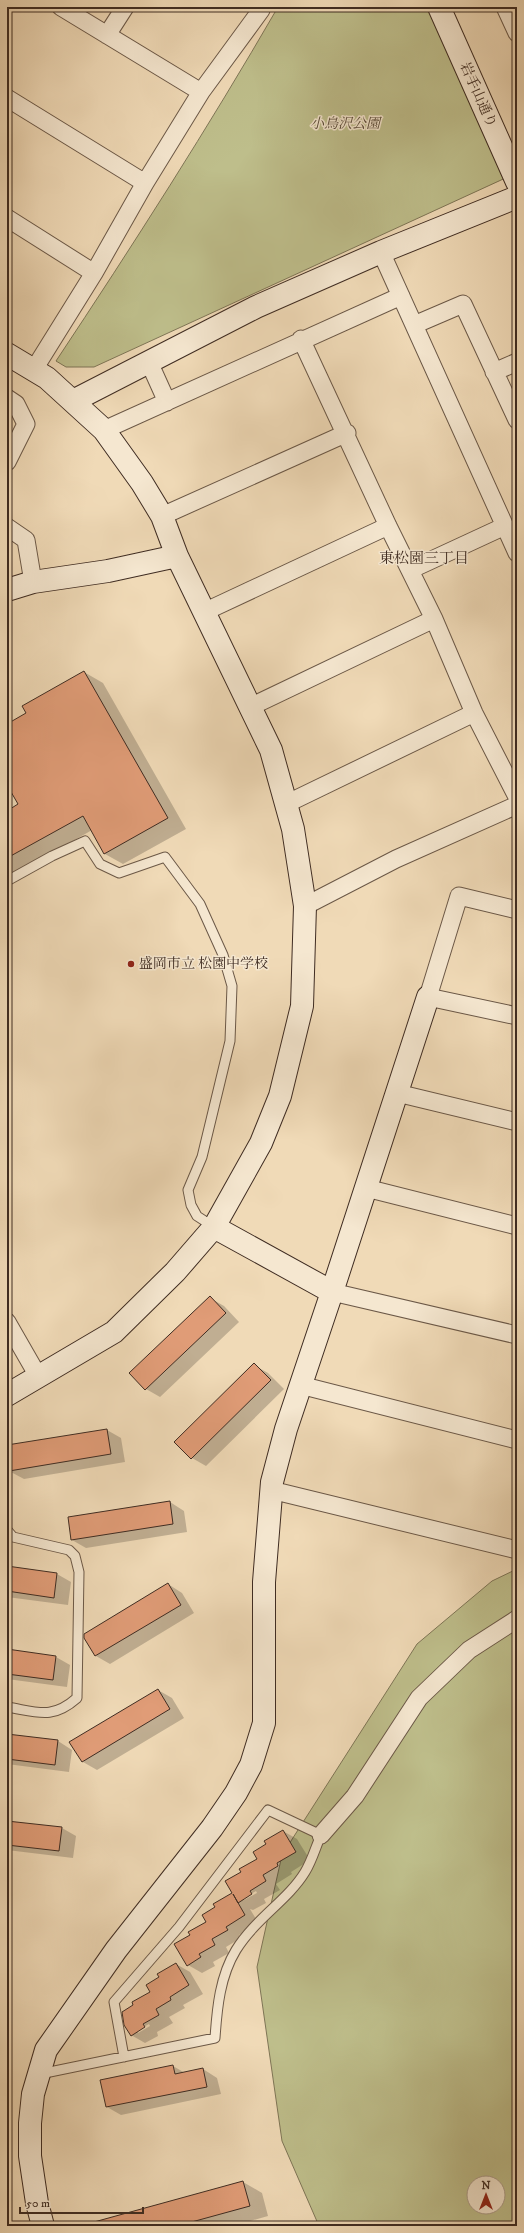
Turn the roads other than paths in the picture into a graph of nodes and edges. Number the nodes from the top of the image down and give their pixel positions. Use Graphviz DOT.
graph roads {
  1 [pos="61,7"];
  2 [pos="125,7"];
  3 [pos="439,7"];
  4 [pos="505,7"];
  5 [pos="260,8"];
  6 [pos="517,33"];
  7 [pos="107,35"];
  8 [pos="201,92"];
  9 [pos="7,98"];
  10 [pos="517,182"];
  11 [pos="145,183"];
  12 [pos="517,197"];
  13 [pos="7,218"];
  14 [pos="381,252"];
  15 [pos="94,273"];
  16 [pos="401,296"];
  17 [pos="414,325"];
  18 [pos="302,339"];
  19 [pos="7,354"];
  20 [pos="149,362"];
  21 [pos="517,362"];
  22 [pos="33,371"];
  23 [pos="494,372"];
  24 [pos="7,398"];
  25 [pos="74,401"];
  26 [pos="167,402"];
  27 [pos="517,420"];
  28 [pos="104,430"];
  29 [pos="347,433"];
  30 [pos="7,462"];
  31 [pos="162,516"];
  32 [pos="388,526"];
  33 [pos="505,526"];
  34 [pos="7,528"];
  35 [pos="517,552"];
  36 [pos="178,556"];
  37 [pos="410,570"];
  38 [pos="33,582"];
  39 [pos="7,590"];
  40 [pos="204,612"];
  41 [pos="434,620"];
  42 [pos="250,708"];
  43 [pos="474,713"];
  44 [pos="517,797"];
  45 [pos="286,804"];
  46 [pos="517,805"];
  47 [pos="7,881"];
  48 [pos="306,906"];
  49 [pos="517,910"];
  50 [pos="428,997"];
  51 [pos="517,1016"];
  52 [pos="397,1093"];
  53 [pos="517,1122"];
  54 [pos="366,1188"];
  55 [pos="517,1226"];
  56 [pos="214,1227"];
  57 [pos="332,1292"];
  58 [pos="7,1322"];
  59 [pos="517,1335"];
  60 [pos="38,1376"];
  61 [pos="300,1385"];
  62 [pos="7,1395"];
  63 [pos="517,1440"];
  64 [pos="271,1490"];
  65 [pos="7,1530"];
  66 [pos="517,1550"];
  67 [pos="517,1619"];
  68 [pos="7,1708"];
  69 [pos="321,1835"];
  70 [pos="124,2057"];
  71 [pos="39,2075"];
  72 [pos="43,2226"];
  1 -- 7 [label="street"];
  2 -- 7 [label="street"];
  3 -- 10 [label="street, 岩手山通り"];
  4 -- 6 [label="street"];
  5 -- 8 [label="street"];
  7 -- 8 [label="street"];
  8 -- 11 [label="street"];
  9 -- 11 [label="street"];
  11 -- 15 [label="street"];
  12 -- 14 [label="street"];
  13 -- 15 [label="street"];
  14 -- 16 [label="street"];
  14 -- 20 [label="street"];
  15 -- 22 [label="street"];
  16 -- 17 [label="street"];
  16 -- 18 [label="street"];
  17 -- 23 [label="street"];
  17 -- 33 [label="street"];
  18 -- 26 [label="street"];
  18 -- 29 [label="street"];
  19 -- 22 [label="street"];
  20 -- 25 [label="street"];
  20 -- 26 [label="street"];
  21 -- 23 [label="street"];
  22 -- 25 [label="street"];
  23 -- 27 [label="street"];
  24 -- 30 [label="street"];
  25 -- 28 [label="street"];
  26 -- 28 [label="street"];
  28 -- 31 [label="street"];
  29 -- 31 [label="street"];
  29 -- 32 [label="street"];
  31 -- 36 [label="street"];
  32 -- 37 [label="street"];
  32 -- 40 [label="street"];
  33 -- 35 [label="street"];
  33 -- 37 [label="street"];
  34 -- 38 [label="street"];
  36 -- 38 [label="street"];
  36 -- 40 [label="street"];
  37 -- 41 [label="street"];
  38 -- 39 [label="street"];
  40 -- 42 [label="street"];
  41 -- 42 [label="street"];
  41 -- 43 [label="street"];
  42 -- 45 [label="street"];
  43 -- 44 [label="street"];
  43 -- 45 [label="street"];
  45 -- 48 [label="street"];
  46 -- 48 [label="street"];
  47 -- 56 [label="lane"];
  48 -- 56 [label="street"];
  49 -- 50 [label="street"];
  50 -- 51 [label="street"];
  50 -- 52 [label="street"];
  52 -- 53 [label="street"];
  52 -- 54 [label="street"];
  54 -- 55 [label="street"];
  54 -- 57 [label="street"];
  56 -- 57 [label="street"];
  56 -- 60 [label="street"];
  57 -- 59 [label="street"];
  57 -- 61 [label="street"];
  58 -- 60 [label="street"];
  60 -- 62 [label="street"];
  61 -- 63 [label="street"];
  61 -- 64 [label="street"];
  64 -- 66 [label="street"];
  64 -- 71 [label="street"];
  65 -- 68 [label="lane"];
  67 -- 69 [label="street"];
  69 -- 70 [label="lane"];
  69 -- 70 [label="lane"];
  70 -- 71 [label="lane"];
  71 -- 72 [label="street"];
}
